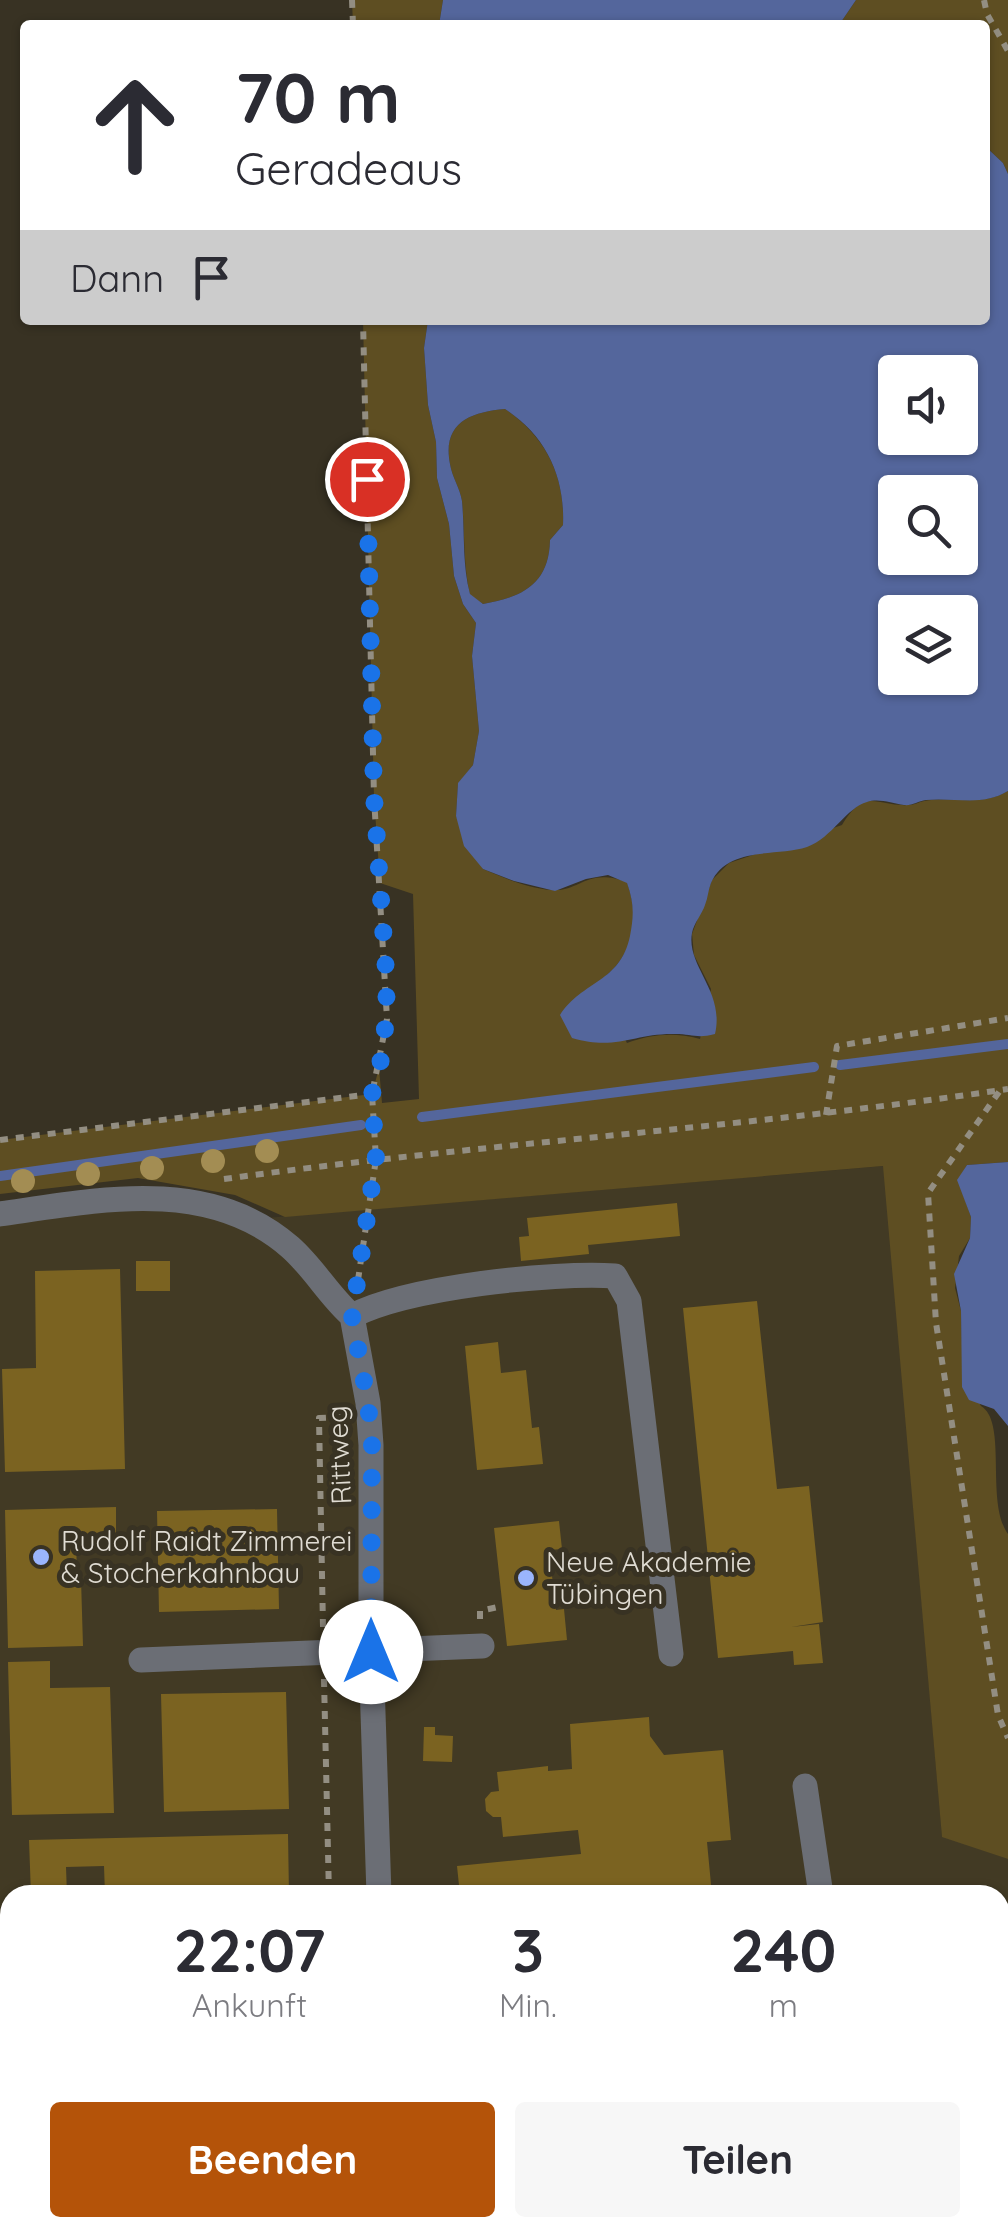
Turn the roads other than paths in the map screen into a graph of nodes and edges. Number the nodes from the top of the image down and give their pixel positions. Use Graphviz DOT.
graph roads {
  1 [pos="0,1214"];
  2 [pos="352,1316"];
  3 [pos="482,1646"];
  4 [pos="371,1652"];
  5 [pos="672,1654"];
  6 [pos="140,1660"];
  7 [pos="805,1786"];
  8 [pos="379,1885"];
  9 [pos="819,1885"];
  1 -- 2 [label="street"];
  2 -- 4 [label="street, Rittweg"];
  2 -- 5 [label="street"];
  3 -- 4 [label="street"];
  4 -- 6 [label="street"];
  4 -- 8 [label="street, Rittweg"];
  7 -- 9 [label="street"];
}
